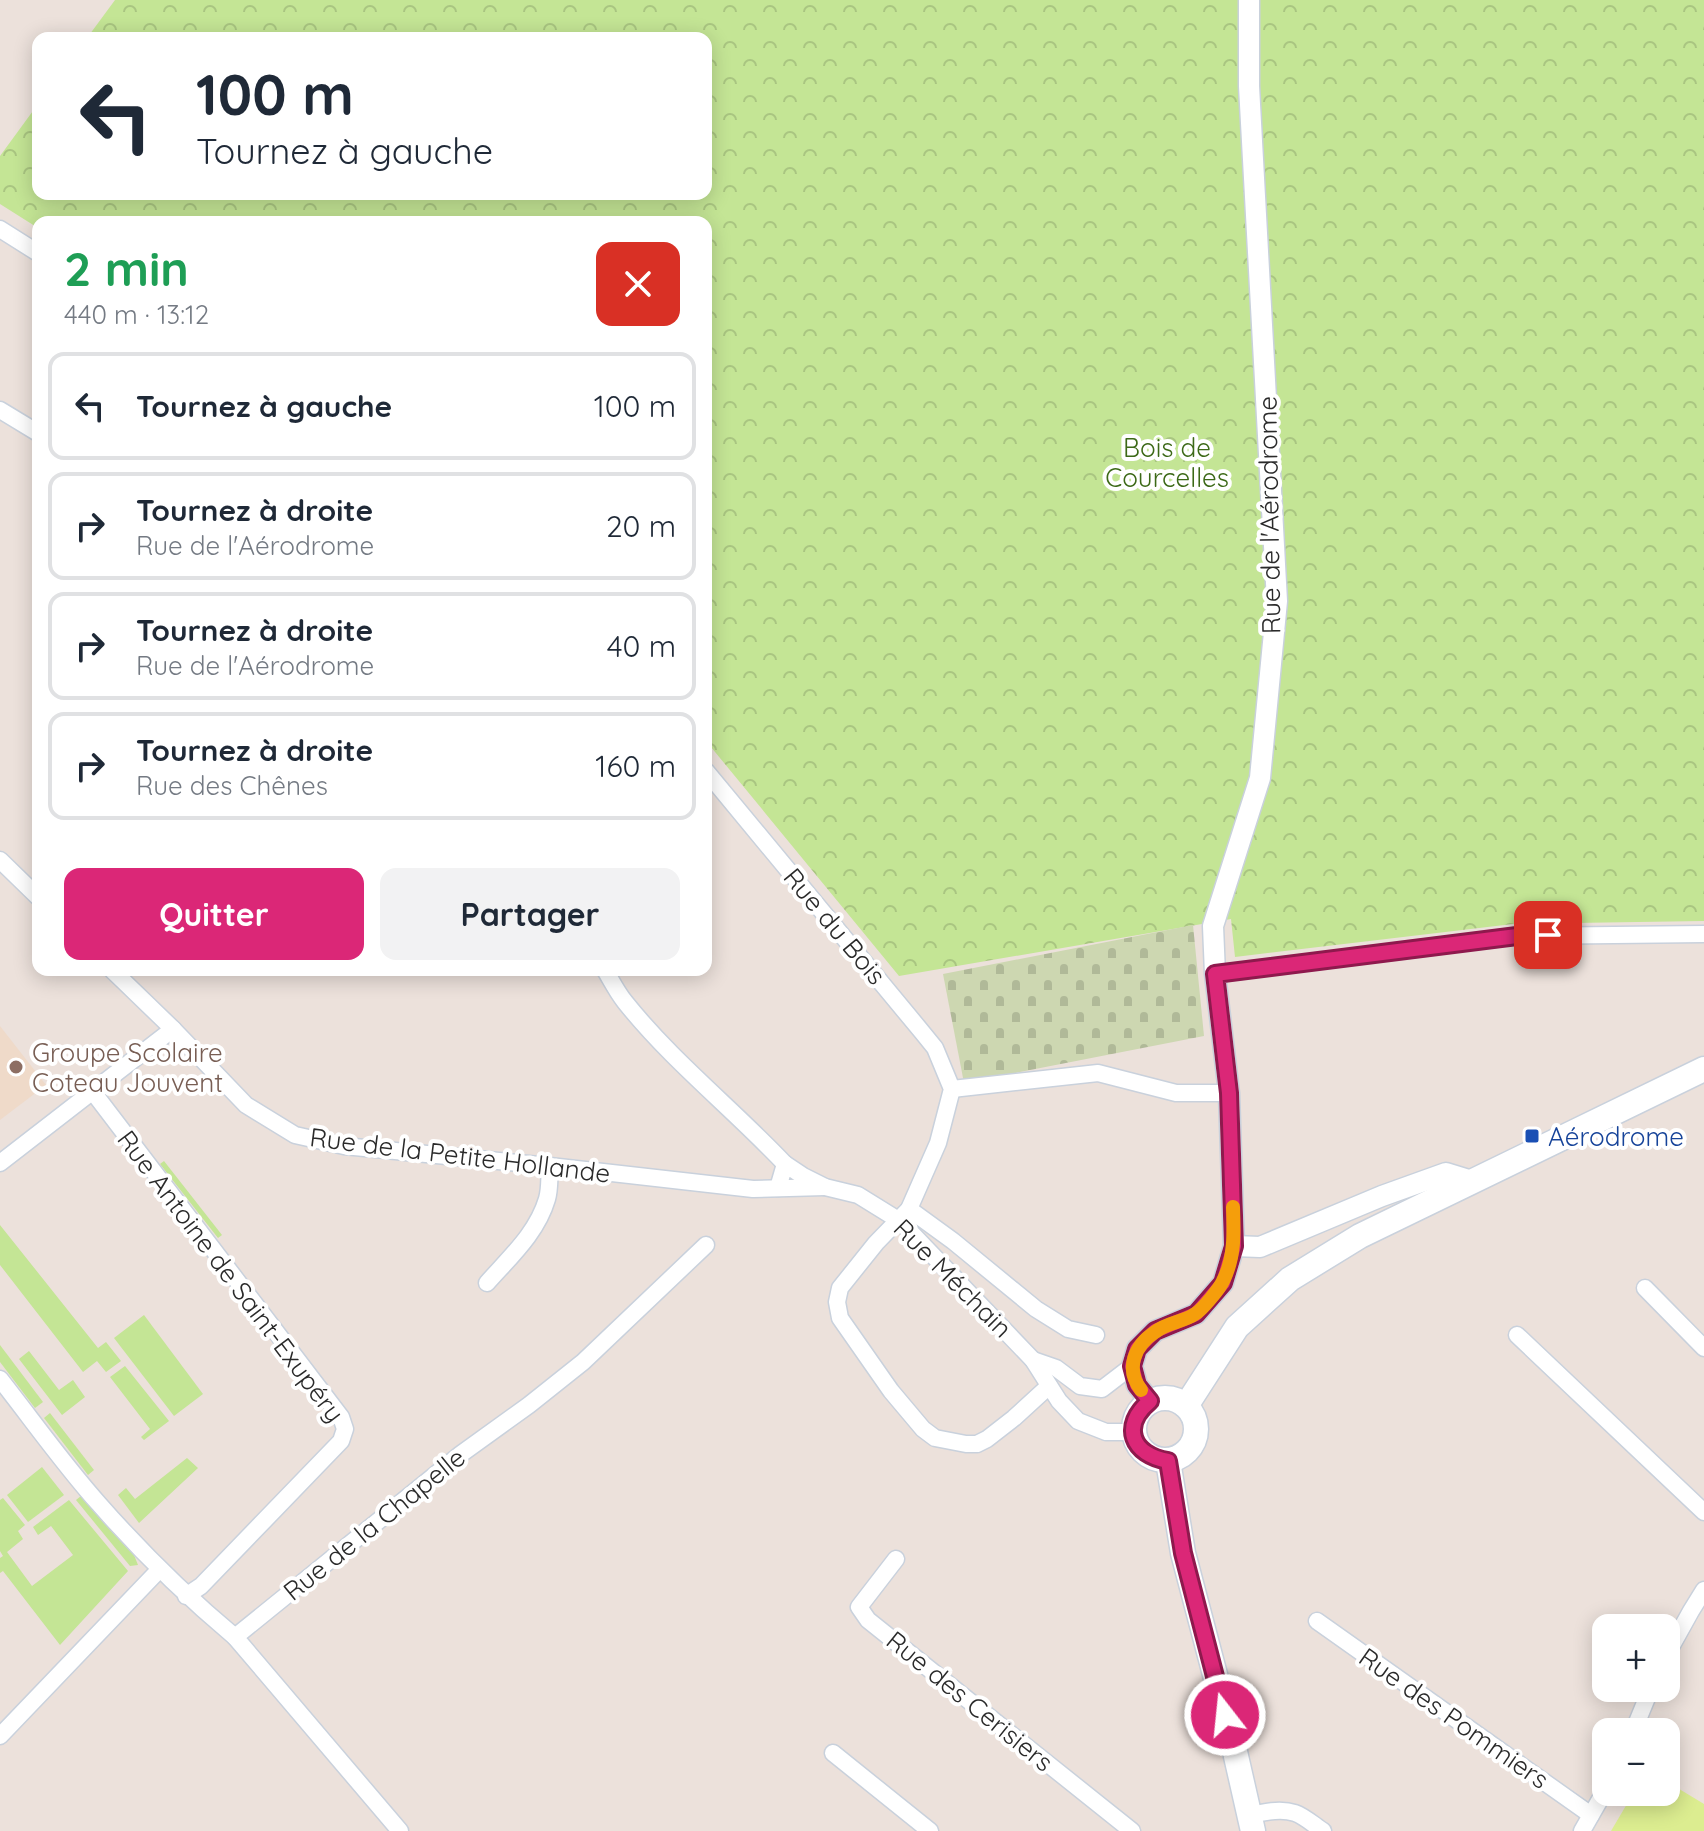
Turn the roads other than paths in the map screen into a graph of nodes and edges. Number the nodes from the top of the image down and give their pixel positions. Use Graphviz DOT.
graph roads {
  1 [pos="1249,0"];
  2 [pos="0,229"];
  3 [pos="32,249"];
  4 [pos="0,410"];
  5 [pos="32,429"];
  6 [pos="712,778"];
  7 [pos="0,860"];
  8 [pos="32,891"];
  9 [pos="1704,934"];
  10 [pos="1215,974"];
  11 [pos="118,976"];
  12 [pos="609,976"];
  13 [pos="173,1029"];
  14 [pos="1704,1069"];
  15 [pos="952,1089"];
  16 [pos="93,1092"];
  17 [pos="1229,1093"];
  18 [pos="0,1163"];
  19 [pos="785,1164"];
  20 [pos="550,1166"];
  21 [pos="1472,1181"];
  22 [pos="825,1187"];
  23 [pos="778,1188"];
  24 [pos="904,1215"];
  25 [pos="706,1245"];
  26 [pos="1234,1246"];
  27 [pos="487,1283"];
  28 [pos="1645,1288"];
  29 [pos="1096,1335"];
  30 [pos="1517,1335"];
  31 [pos="1704,1348"];
  32 [pos="1033,1360"];
  33 [pos="1132,1366"];
  34 [pos="0,1379"];
  35 [pos="1049,1386"];
  36 [pos="1150,1401"];
  37 [pos="1186,1406"];
  38 [pos="1133,1432"];
  39 [pos="1168,1461"];
  40 [pos="1704,1512"];
  41 [pos="896,1559"];
  42 [pos="159,1570"];
  43 [pos="1704,1590"];
  44 [pos="186,1596"];
  45 [pos="1317,1621"];
  46 [pos="1680,1629"];
  47 [pos="235,1637"];
  48 [pos="0,1736"];
  49 [pos="833,1753"];
  50 [pos="1596,1806"];
  51 [pos="1591,1815"];
  52 [pos="1251,1824"];
  53 [pos="400,1831"];
  54 [pos="930,1831"];
  55 [pos="1132,1831"];
  56 [pos="1323,1831"];
  57 [pos="1582,1831"];
  1 -- 10 [label="street, Rue de l'Aérodrome"];
  2 -- 3 [label="street"];
  4 -- 5 [label="street"];
  6 -- 15 [label="street, Rue du Bois"];
  7 -- 8 [label="street"];
  9 -- 10 [label="street"];
  10 -- 17 [label="street, Rue de l'Aérodrome"];
  11 -- 13 [label="street, Rue de la Petite Hollande"];
  12 -- 19 [label="street"];
  13 -- 16 [label="street"];
  13 -- 20 [label="street, Rue de la Petite Hollande"];
  14 -- 21 [label="main road"];
  15 -- 17 [label="street"];
  15 -- 24 [label="street"];
  16 -- 18 [label="street"];
  16 -- 44 [label="street, Rue Antoine de Saint-Exupéry"];
  17 -- 26 [label="street, Rue de l'Aérodrome"];
  19 -- 22 [label="street"];
  19 -- 23 [label="street"];
  20 -- 23 [label="street, Rue de la Petite Hollande"];
  20 -- 27 [label="street"];
  21 -- 26 [label="street"];
  21 -- 37 [label="main road"];
  22 -- 23 [label="street, Rue de la Petite Hollande"];
  22 -- 24 [label="street, Rue Méchain"];
  24 -- 29 [label="street, Rue Méchain"];
  24 -- 32 [label="street, Rue Méchain"];
  24 -- 35 [label="street"];
  25 -- 47 [label="street, Rue de la Chapelle"];
  26 -- 33 [label="street, Rue de l'Aérodrome"];
  28 -- 31 [label="street"];
  30 -- 40 [label="street"];
  32 -- 33 [label="street, Rue Méchain"];
  32 -- 35 [label="street, Rue Méchain"];
  33 -- 36 [label="street"];
  34 -- 42 [label="street"];
  35 -- 38 [label="street, Rue Méchain"];
  36 -- 37 [label="main road"];
  36 -- 38 [label="main road"];
  37 -- 39 [label="main road"];
  38 -- 39 [label="main road"];
  39 -- 52 [label="main road"];
  41 -- 55 [label="street, Rue des Cerisiers"];
  42 -- 44 [label="street"];
  42 -- 48 [label="street"];
  43 -- 46 [label="street"];
  44 -- 47 [label="street"];
  45 -- 51 [label="street, Rue des Pommiers"];
  47 -- 53 [label="street"];
  49 -- 54 [label="street"];
  50 -- 51 [label="street"];
  51 -- 57 [label="street"];
  52 -- 56 [label="street"];
}
